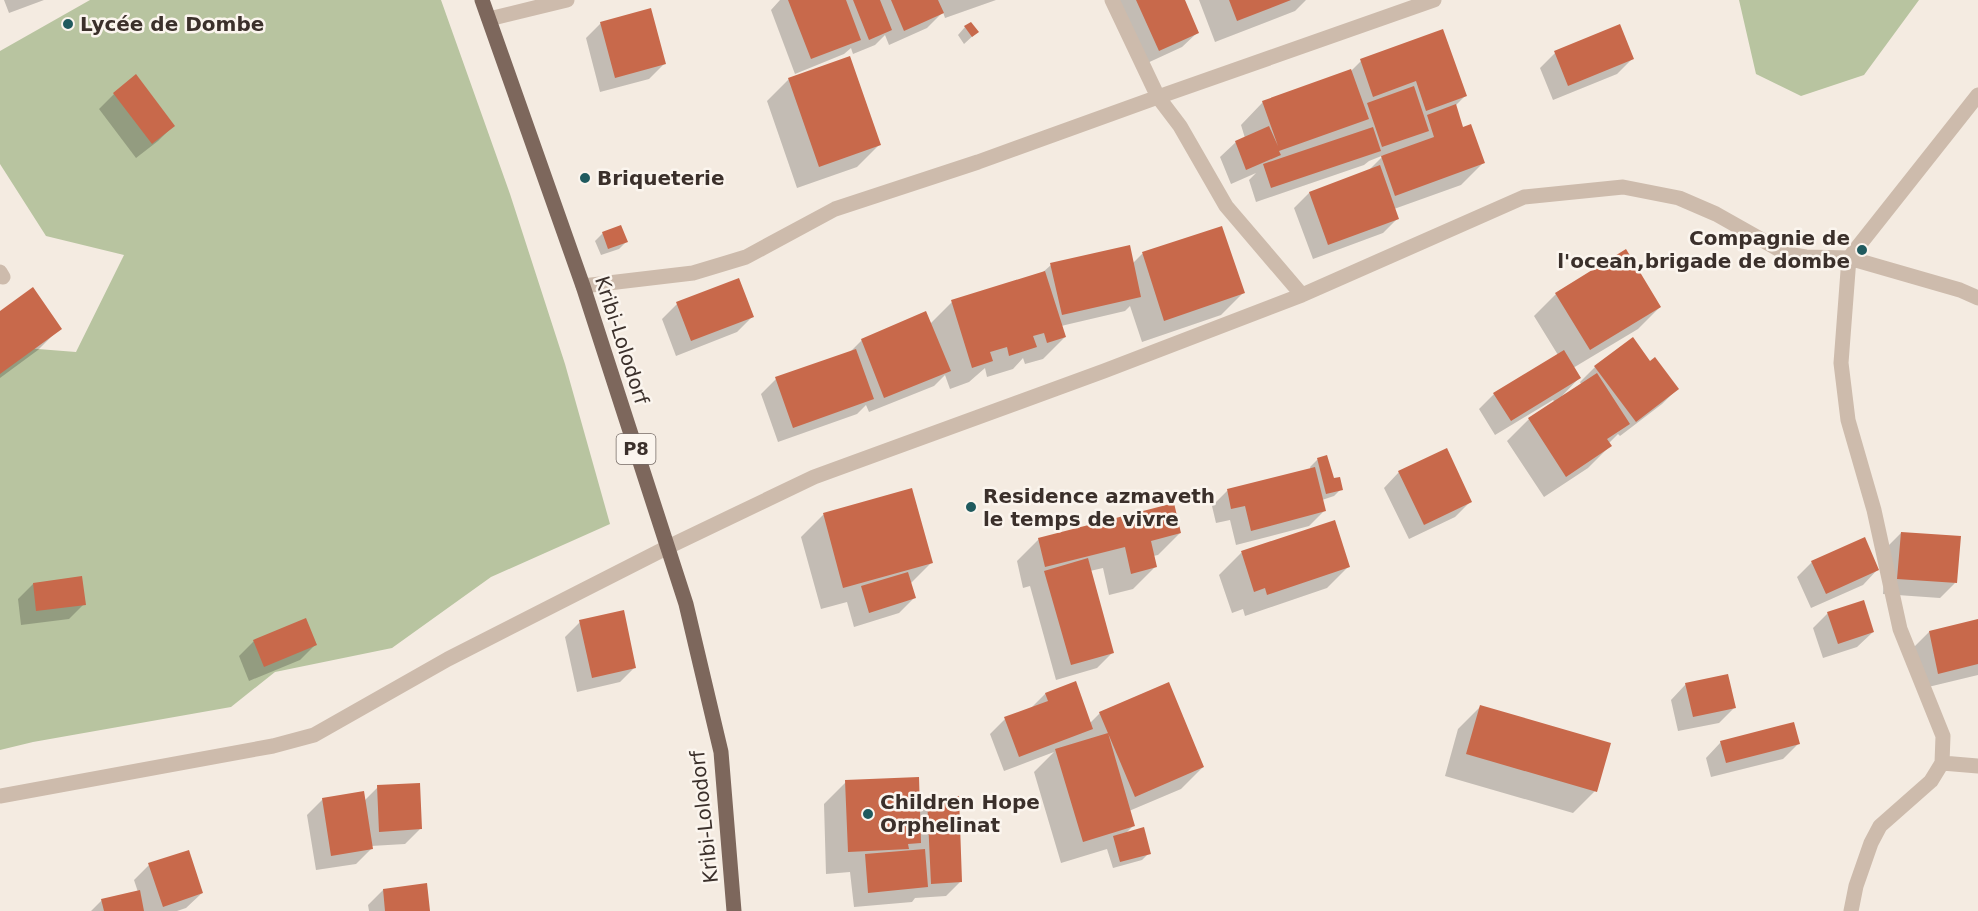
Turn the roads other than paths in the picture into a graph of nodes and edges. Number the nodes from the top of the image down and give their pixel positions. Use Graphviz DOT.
graph roads {
  1 [pos="482,0"];
  2 [pos="567,0"];
  3 [pos="1112,0"];
  4 [pos="1434,0"];
  5 [pos="489,19"];
  6 [pos="1978,95"];
  7 [pos="1158,97"];
  8 [pos="1849,258"];
  9 [pos="583,286"];
  10 [pos="1302,295"];
  11 [pos="1978,298"];
  12 [pos="668,547"];
  13 [pos="1942,763"];
  14 [pos="1978,766"];
  15 [pos="0,796"];
  16 [pos="734,911"];
  17 [pos="1851,911"];
  1 -- 5 [label="main road, Kribi-Lolodorf / P8"];
  2 -- 5 [label="street"];
  3 -- 7 [label="street"];
  4 -- 7 [label="street"];
  5 -- 9 [label="main road, Kribi-Lolodorf / P8"];
  6 -- 8 [label="street"];
  7 -- 9 [label="street"];
  7 -- 10 [label="street"];
  8 -- 10 [label="street"];
  8 -- 11 [label="street"];
  8 -- 13 [label="street"];
  9 -- 12 [label="main road, Kribi-Lolodorf / P8"];
  10 -- 12 [label="street"];
  12 -- 15 [label="street"];
  12 -- 16 [label="main road, Kribi-Lolodorf / P8"];
  13 -- 14 [label="street"];
  13 -- 17 [label="street"];
}
